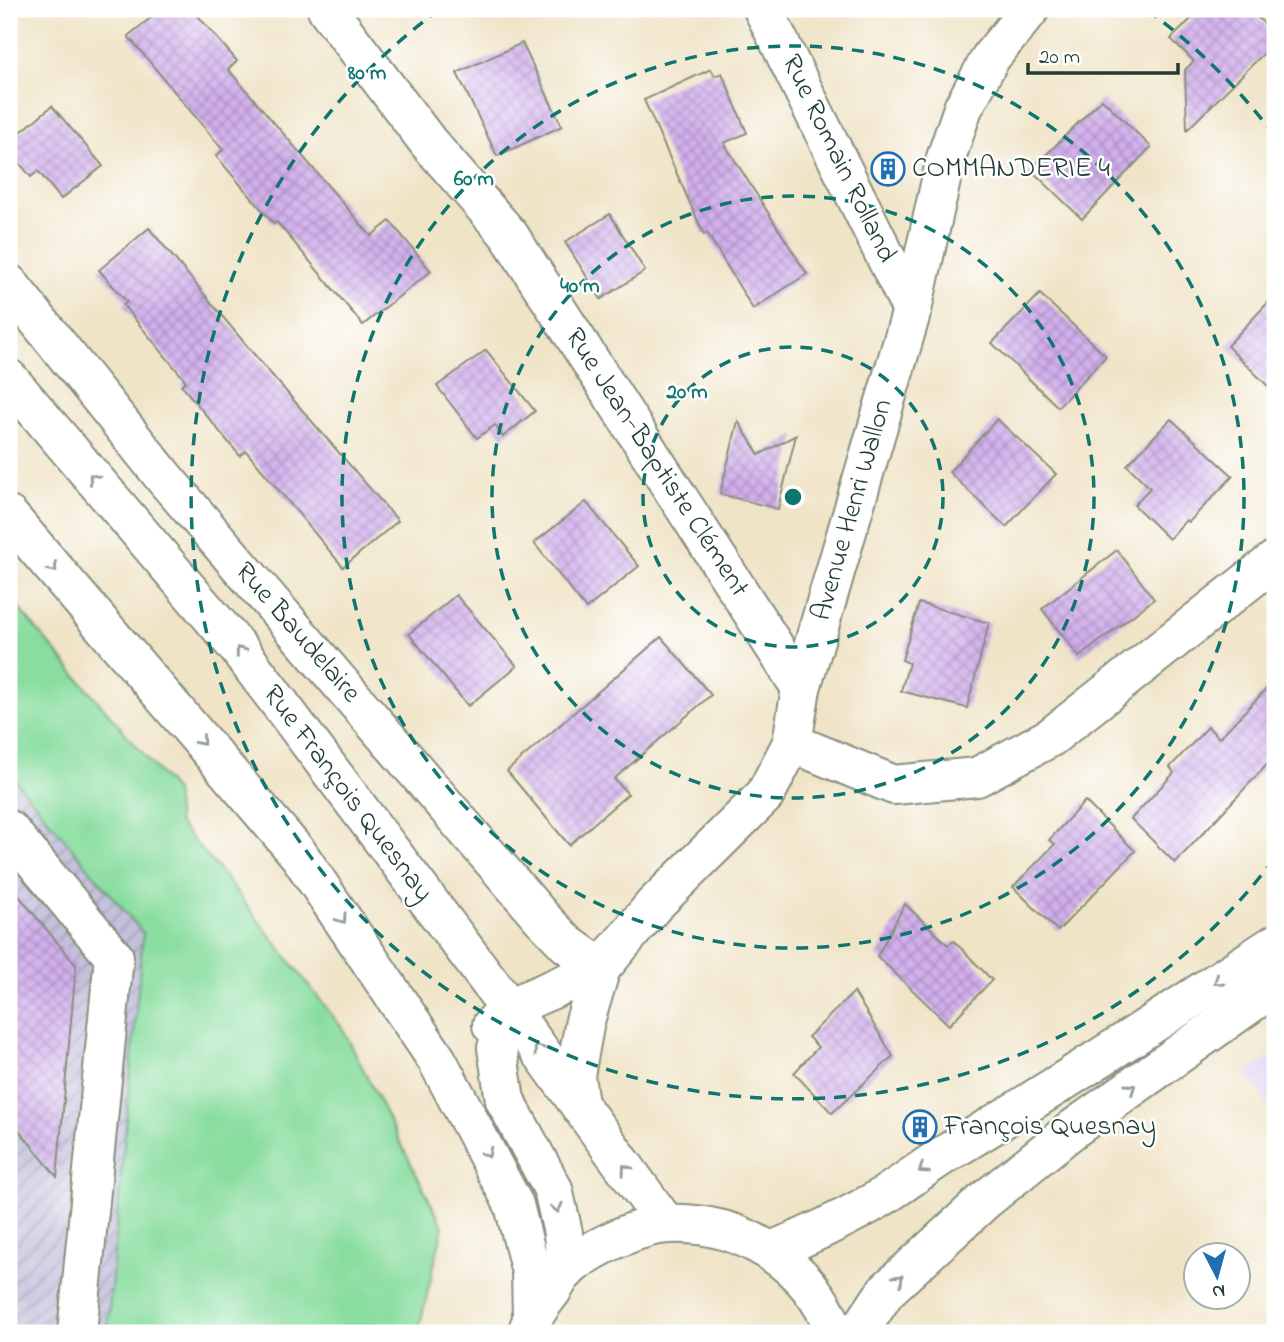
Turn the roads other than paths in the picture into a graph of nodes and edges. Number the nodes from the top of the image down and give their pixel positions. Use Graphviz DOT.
graph roads {
  1 [pos="327,9"];
  2 [pos="763,9"];
  3 [pos="1030,9"];
  4 [pos="9,284"];
  5 [pos="912,310"];
  6 [pos="9,379"];
  7 [pos="9,516"];
  8 [pos="1275,560"];
  9 [pos="802,688"];
  10 [pos="792,743"];
  11 [pos="9,830"];
  12 [pos="1275,944"];
  13 [pos="601,968"];
  14 [pos="1275,986"];
  15 [pos="509,1008"];
  16 [pos="579,1104"];
  17 [pos="462,1105"];
  18 [pos="666,1224"];
  19 [pos="771,1251"];
  20 [pos="566,1270"];
  21 [pos="530,1325"];
  22 [pos="77,1333"];
  23 [pos="835,1333"];
  24 [pos="859,1333"];
  1 -- 9 [label="street, Rue Jean-Baptiste Clément"];
  2 -- 5 [label="street, Rue Romain Rolland"];
  3 -- 5 [label="street, Avenue Henri Wallon"];
  4 -- 13 [label="street, Rue Baudelaire"];
  5 -- 9 [label="street, Avenue Henri Wallon"];
  15 -- 6 [label="street, Rue François Quesnay, one-way"];
  7 -- 17 [label="street, one-way"];
  8 -- 10 [label="street"];
  9 -- 10 [label="street, Avenue Henri Wallon"];
  10 -- 13 [label="street, Avenue Henri Wallon"];
  11 -- 22 [label="street"];
  12 -- 19 [label="street, one-way"];
  13 -- 15 [label="street, Avenue Henri Wallon"];
  13 -- 16 [label="street, Avenue Henri Wallon"];
  24 -- 14 [label="street, one-way"];
  16 -- 15 [label="street, Rue François Quesnay, one-way"];
  15 -- 17 [label="street"];
  15 -- 20 [label="street, one-way"];
  18 -- 16 [label="street, Rue François Quesnay, one-way"];
  17 -- 21 [label="street, one-way"];
  18 -- 19 [label="street"];
  18 -- 20 [label="street"];
  19 -- 23 [label="street"];
  20 -- 21 [label="street"];
}
